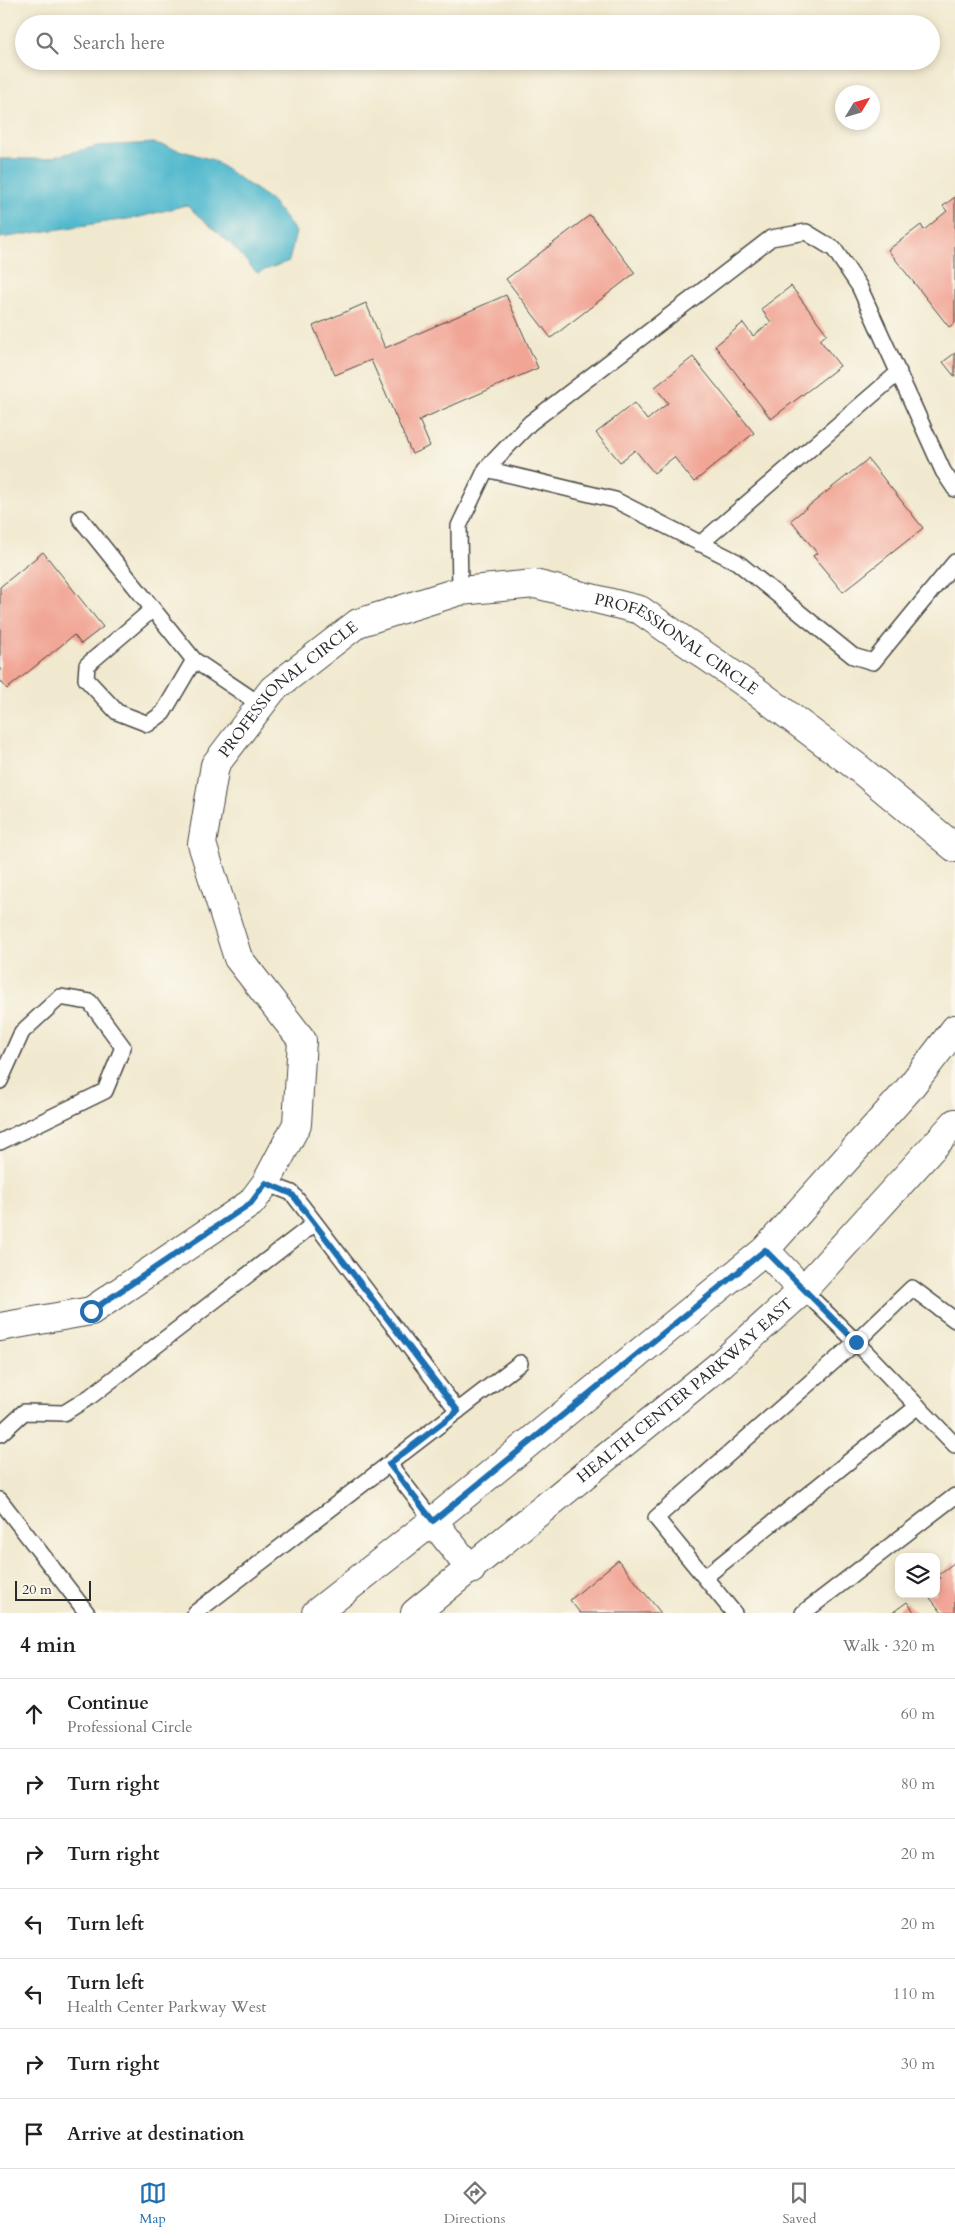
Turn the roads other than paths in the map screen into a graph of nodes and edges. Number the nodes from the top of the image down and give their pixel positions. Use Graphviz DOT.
graph roads {
  1 [pos="898,372"];
  2 [pos="486,469"];
  3 [pos="955,489"];
  4 [pos="80,518"];
  5 [pos="700,544"];
  6 [pos="955,562"];
  7 [pos="460,591"];
  8 [pos="153,609"];
  9 [pos="194,660"];
  10 [pos="261,705"];
  11 [pos="955,848"];
  12 [pos="955,1029"];
  13 [pos="0,1081"];
  14 [pos="955,1123"];
  15 [pos="0,1142"];
  16 [pos="266,1183"];
  17 [pos="315,1223"];
  18 [pos="765,1250"];
  19 [pos="803,1290"];
  20 [pos="955,1320"];
  21 [pos="0,1327"];
  22 [pos="856,1342"];
  23 [pos="520,1363"];
  24 [pos="918,1406"];
  25 [pos="458,1411"];
  26 [pos="0,1434"];
  27 [pos="955,1445"];
  28 [pos="389,1464"];
  29 [pos="955,1496"];
  30 [pos="0,1500"];
  31 [pos="433,1521"];
  32 [pos="471,1570"];
  33 [pos="705,1577"];
  34 [pos="86,1613"];
  35 [pos="195,1613"];
  36 [pos="316,1613"];
  37 [pos="416,1613"];
  38 [pos="734,1613"];
  39 [pos="803,1613"];
  1 -- 2 [label="lane"];
  1 -- 3 [label="lane"];
  1 -- 5 [label="lane"];
  2 -- 5 [label="lane"];
  2 -- 7 [label="lane"];
  4 -- 8 [label="lane"];
  5 -- 6 [label="lane"];
  7 -- 10 [label="street, PROFESSIONAL CIRCLE"];
  7 -- 11 [label="street, PROFESSIONAL CIRCLE"];
  8 -- 9 [label="lane"];
  8 -- 9 [label="lane"];
  9 -- 10 [label="lane"];
  10 -- 16 [label="street, PROFESSIONAL CIRCLE"];
  12 -- 18 [label="street"];
  13 -- 15 [label="lane"];
  14 -- 19 [label="street, HEALTH CENTER PARKWAY EAST"];
  16 -- 17 [label="lane"];
  16 -- 21 [label="street, PROFESSIONAL CIRCLE"];
  17 -- 25 [label="lane"];
  17 -- 26 [label="lane"];
  18 -- 19 [label="street"];
  18 -- 31 [label="street"];
  19 -- 22 [label="lane"];
  19 -- 32 [label="street, HEALTH CENTER PARKWAY EAST"];
  20 -- 22 [label="lane"];
  22 -- 24 [label="lane"];
  22 -- 33 [label="lane"];
  23 -- 25 [label="lane"];
  24 -- 27 [label="lane"];
  24 -- 33 [label="lane"];
  25 -- 28 [label="lane"];
  28 -- 31 [label="lane"];
  28 -- 35 [label="lane"];
  29 -- 39 [label="lane"];
  30 -- 34 [label="lane"];
  31 -- 32 [label="street"];
  31 -- 36 [label="street"];
  32 -- 37 [label="street, HEALTH CENTER PARKWAY EAST"];
  33 -- 38 [label="lane"];
}
